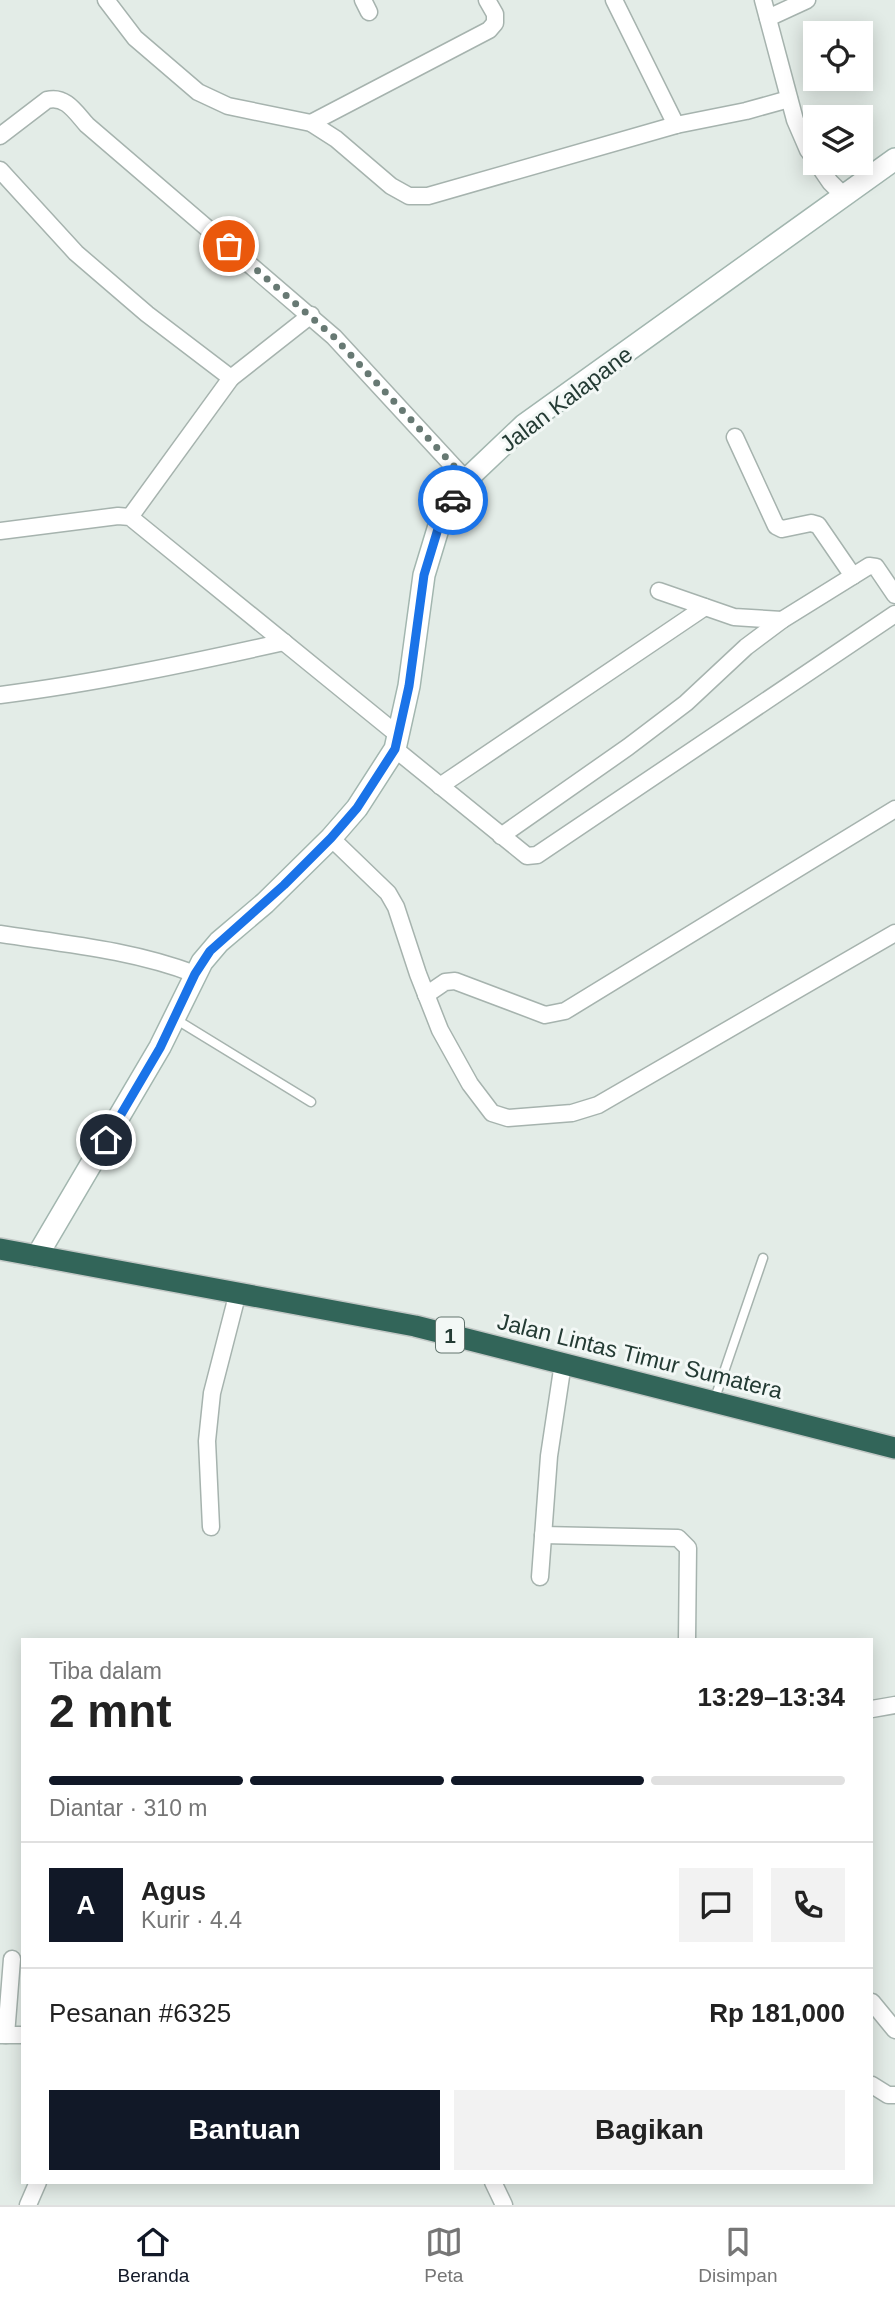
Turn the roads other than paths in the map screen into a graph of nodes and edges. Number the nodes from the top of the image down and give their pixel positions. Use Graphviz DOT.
graph roads {
  1 [pos="106,0"];
  2 [pos="487,0"];
  3 [pos="614,0"];
  4 [pos="763,0"];
  5 [pos="807,0"];
  6 [pos="768,18"];
  7 [pos="789,99"];
  8 [pos="311,123"];
  9 [pos="676,125"];
  10 [pos="0,136"];
  11 [pos="803,138"];
  12 [pos="895,159"];
  13 [pos="0,170"];
  14 [pos="825,175"];
  15 [pos="845,197"];
  16 [pos="311,315"];
  17 [pos="231,378"];
  18 [pos="735,437"];
  19 [pos="467,480"];
  20 [pos="130,517"];
  21 [pos="0,531"];
  22 [pos="853,576"];
  23 [pos="659,591"];
  24 [pos="895,596"];
  25 [pos="705,607"];
  26 [pos="895,614"];
  27 [pos="782,620"];
  28 [pos="284,642"];
  29 [pos="0,695"];
  30 [pos="397,742"];
  31 [pos="440,786"];
  32 [pos="895,809"];
  33 [pos="501,836"];
  34 [pos="331,838"];
  35 [pos="895,933"];
  36 [pos="0,934"];
  37 [pos="195,974"];
  38 [pos="426,995"];
  39 [pos="174,1018"];
  40 [pos="311,1102"];
  41 [pos="0,1249"];
  42 [pos="37,1256"];
  43 [pos="763,1258"];
  44 [pos="238,1292"];
  45 [pos="563,1363"];
  46 [pos="714,1402"];
  47 [pos="895,1448"];
  48 [pos="211,1527"];
  49 [pos="543,1535"];
  50 [pos="540,1577"];
  51 [pos="687,1638"];
  52 [pos="895,1705"];
  53 [pos="873,1709"];
  54 [pos="11,1958"];
  55 [pos="873,2004"];
  56 [pos="895,2030"];
  57 [pos="3,2035"];
  58 [pos="21,2035"];
  59 [pos="873,2086"];
  60 [pos="895,2095"];
  61 [pos="37,2184"];
  62 [pos="493,2184"];
  63 [pos="28,2205"];
  64 [pos="504,2205"];
  1 -- 8 [label="street"];
  2 -- 8 [label="street"];
  3 -- 9 [label="street"];
  4 -- 6 [label="street"];
  5 -- 6 [label="street"];
  6 -- 7 [label="street"];
  7 -- 9 [label="street"];
  7 -- 11 [label="street"];
  8 -- 9 [label="street"];
  10 -- 16 [label="street"];
  12 -- 15 [label="street, Jalan Kalapane"];
  13 -- 17 [label="street"];
  14 -- 15 [label="street"];
  15 -- 19 [label="street, Jalan Kalapane"];
  16 -- 17 [label="street"];
  16 -- 19 [label="street"];
  17 -- 20 [label="street"];
  18 -- 22 [label="street"];
  19 -- 30 [label="street, Jalan Kalapane"];
  20 -- 21 [label="street"];
  20 -- 28 [label="street"];
  22 -- 24 [label="street"];
  22 -- 27 [label="street"];
  23 -- 25 [label="street"];
  25 -- 27 [label="street"];
  25 -- 31 [label="street"];
  26 -- 33 [label="street"];
  27 -- 33 [label="street"];
  28 -- 29 [label="street"];
  28 -- 30 [label="street"];
  30 -- 31 [label="street"];
  30 -- 34 [label="street, Jalan Kalapane"];
  31 -- 33 [label="street"];
  32 -- 38 [label="street"];
  34 -- 37 [label="street, Jalan Kalapane"];
  34 -- 38 [label="street"];
  35 -- 38 [label="street"];
  36 -- 37 [label="street"];
  37 -- 39 [label="street, Jalan Kalapane"];
  39 -- 40 [label="lane"];
  39 -- 42 [label="street, Jalan Kalapane"];
  41 -- 42 [label="highway, Jalan Lintas Timur Sumatera / 1"];
  42 -- 44 [label="highway, Jalan Lintas Timur Sumatera / 1"];
  43 -- 46 [label="lane"];
  44 -- 45 [label="highway, Jalan Lintas Timur Sumatera / 1"];
  44 -- 48 [label="street"];
  45 -- 46 [label="highway, Jalan Lintas Timur Sumatera / 1"];
  45 -- 49 [label="street"];
  46 -- 47 [label="highway, Jalan Lintas Timur Sumatera / 1"];
  49 -- 50 [label="street"];
  49 -- 51 [label="street"];
  52 -- 53 [label="street"];
  54 -- 57 [label="street"];
  55 -- 56 [label="street"];
  57 -- 58 [label="street"];
  59 -- 60 [label="street"];
  61 -- 63 [label="street"];
  62 -- 64 [label="street"];
}
